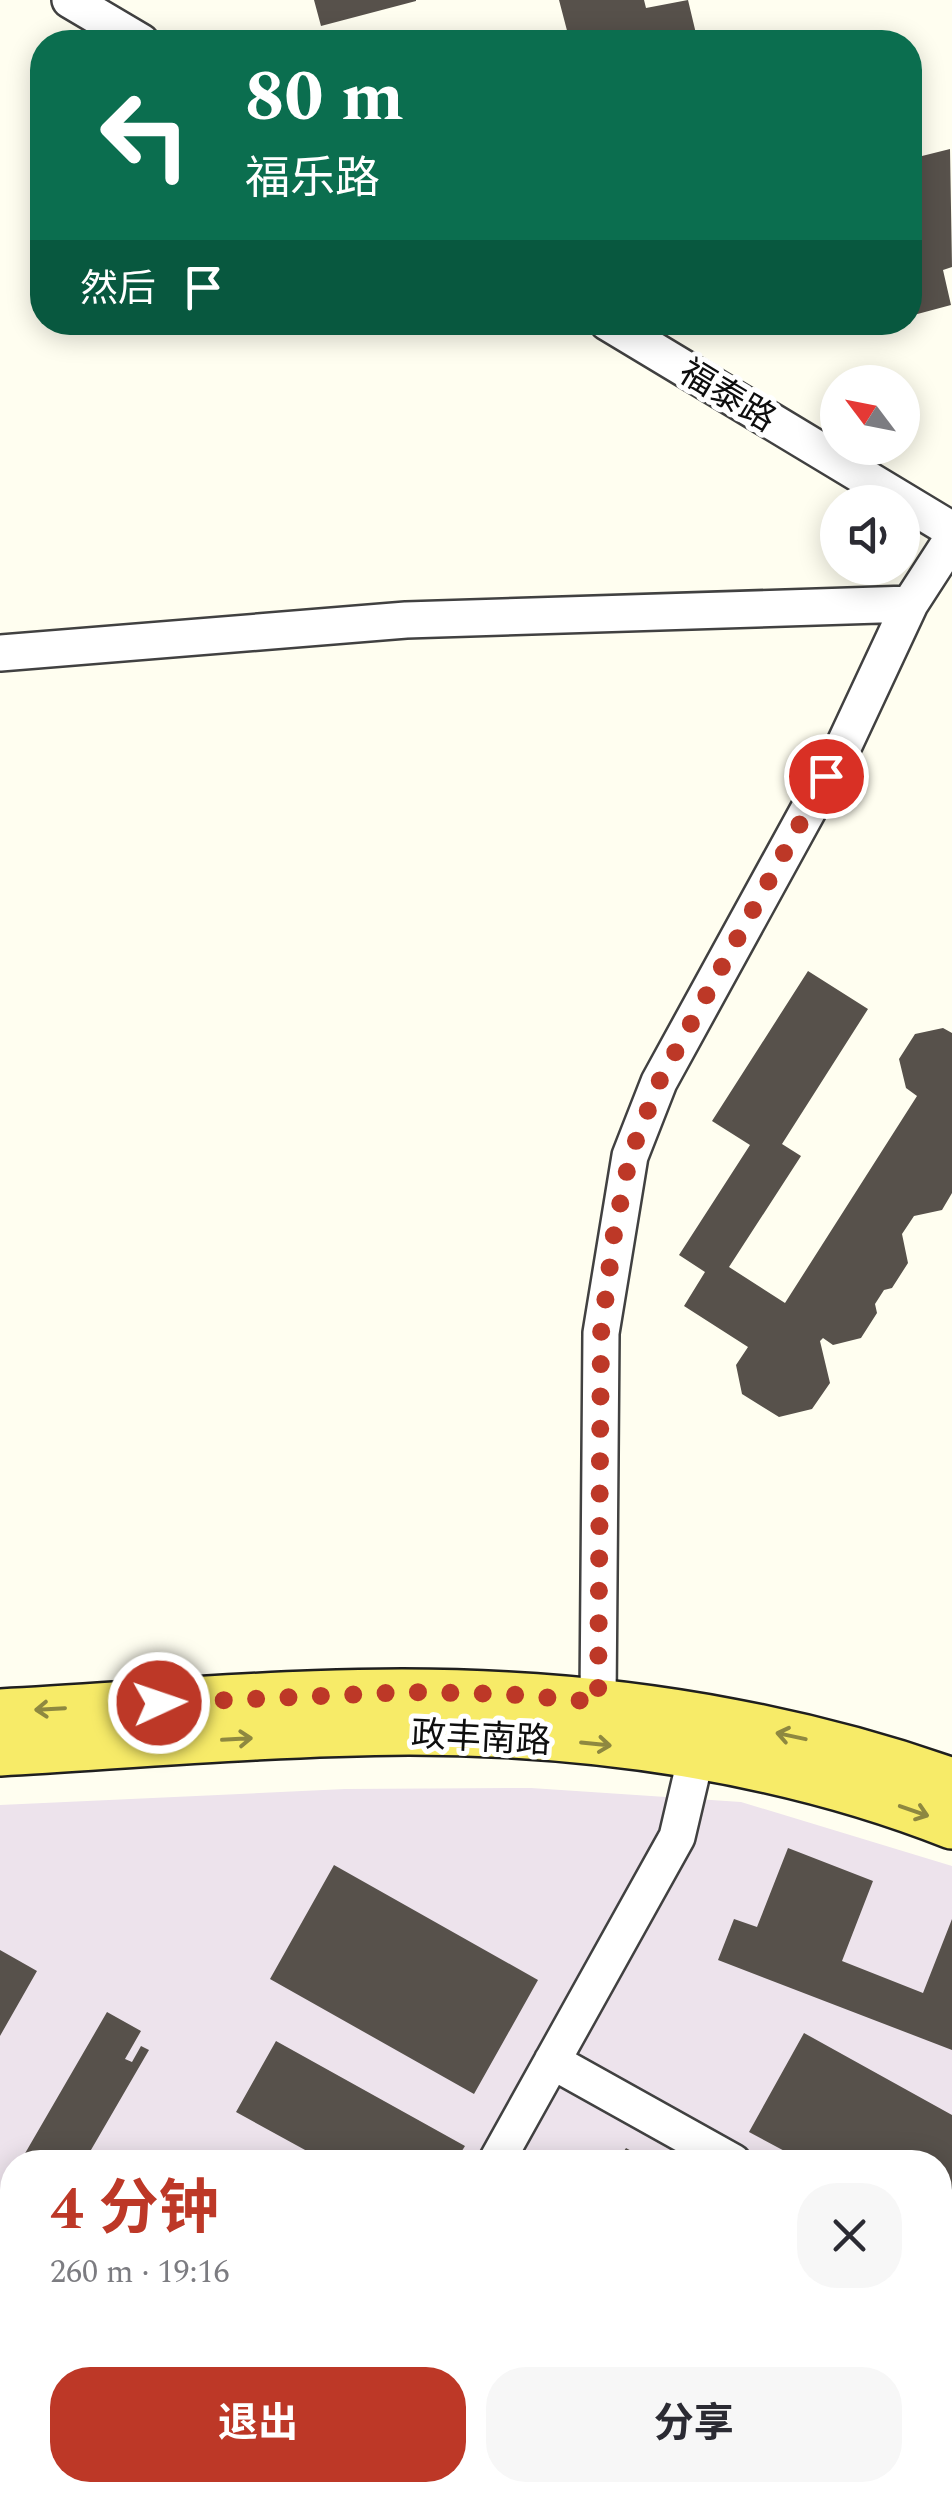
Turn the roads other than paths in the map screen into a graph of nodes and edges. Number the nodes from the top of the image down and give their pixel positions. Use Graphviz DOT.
graph roads {
  1 [pos="70,0"];
  2 [pos="121,30"];
  3 [pos="629,335"];
  4 [pos="952,530"];
  5 [pos="952,539"];
  6 [pos="910,604"];
  7 [pos="0,654"];
  8 [pos="598,1702"];
  9 [pos="0,1712"];
  10 [pos="0,1753"];
  11 [pos="696,1756"];
  12 [pos="952,1781"];
  13 [pos="952,1826"];
  14 [pos="552,2062"];
  15 [pos="503,2150"];
  16 [pos="711,2150"];
  1 -- 2 [label="street"];
  3 -- 4 [label="street, 福泰路"];
  5 -- 6 [label="street"];
  6 -- 7 [label="street"];
  6 -- 8 [label="street"];
  8 -- 9 [label="main road, 政丰南路, one-way"];
  12 -- 8 [label="main road, 政丰南路, one-way"];
  10 -- 11 [label="main road, 政丰南路, one-way"];
  11 -- 13 [label="main road, 政丰南路, one-way"];
  11 -- 14 [label="street"];
  14 -- 15 [label="street"];
  14 -- 16 [label="street"];
}
